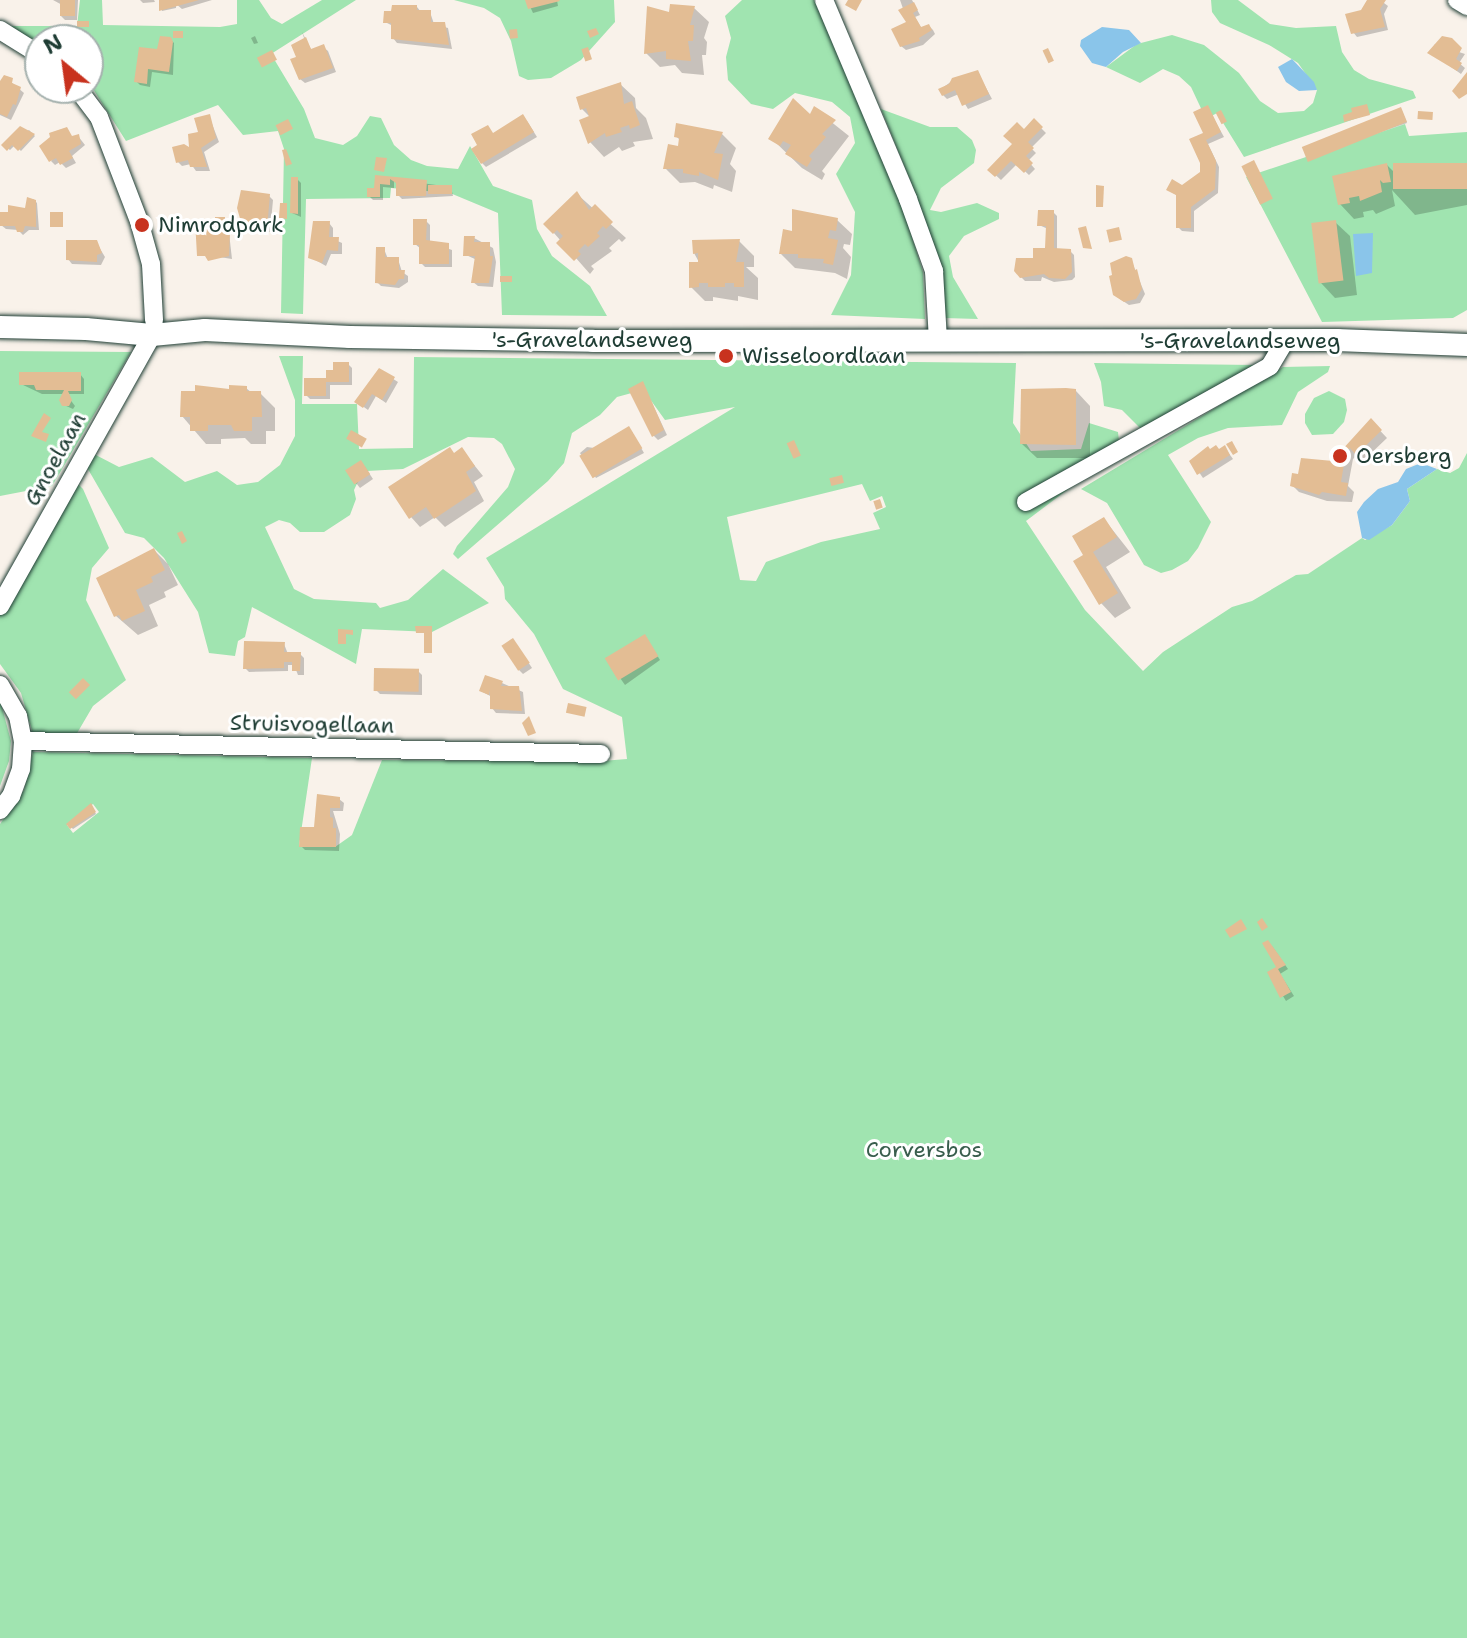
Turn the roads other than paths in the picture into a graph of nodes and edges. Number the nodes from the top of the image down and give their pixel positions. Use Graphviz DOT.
graph roads {
  1 [pos="824,0"];
  2 [pos="1457,0"];
  3 [pos="1467,6"];
  4 [pos="0,30"];
  5 [pos="24,45"];
  6 [pos="89,104"];
  7 [pos="0,327"];
  8 [pos="153,327"];
  9 [pos="1467,331"];
  10 [pos="938,341"];
  11 [pos="1285,341"];
  12 [pos="1411,343"];
  13 [pos="1467,345"];
  14 [pos="1026,502"];
  15 [pos="0,606"];
  16 [pos="0,685"];
  17 [pos="23,741"];
  18 [pos="601,754"];
  19 [pos="0,810"];
  1 -- 10 [label="street"];
  2 -- 3 [label="street"];
  4 -- 5 [label="street"];
  6 -- 8 [label="street"];
  7 -- 8 [label="street, 's-Gravelandseweg"];
  8 -- 10 [label="street, 's-Gravelandseweg"];
  8 -- 15 [label="street, Gnoelaan"];
  9 -- 12 [label="street, 's-Gravelandseweg"];
  10 -- 11 [label="street, 's-Gravelandseweg"];
  11 -- 12 [label="street, 's-Gravelandseweg"];
  11 -- 14 [label="street"];
  12 -- 13 [label="street, 's-Gravelandseweg"];
  16 -- 17 [label="street"];
  17 -- 18 [label="street, Struisvogellaan"];
  17 -- 19 [label="street"];
}
